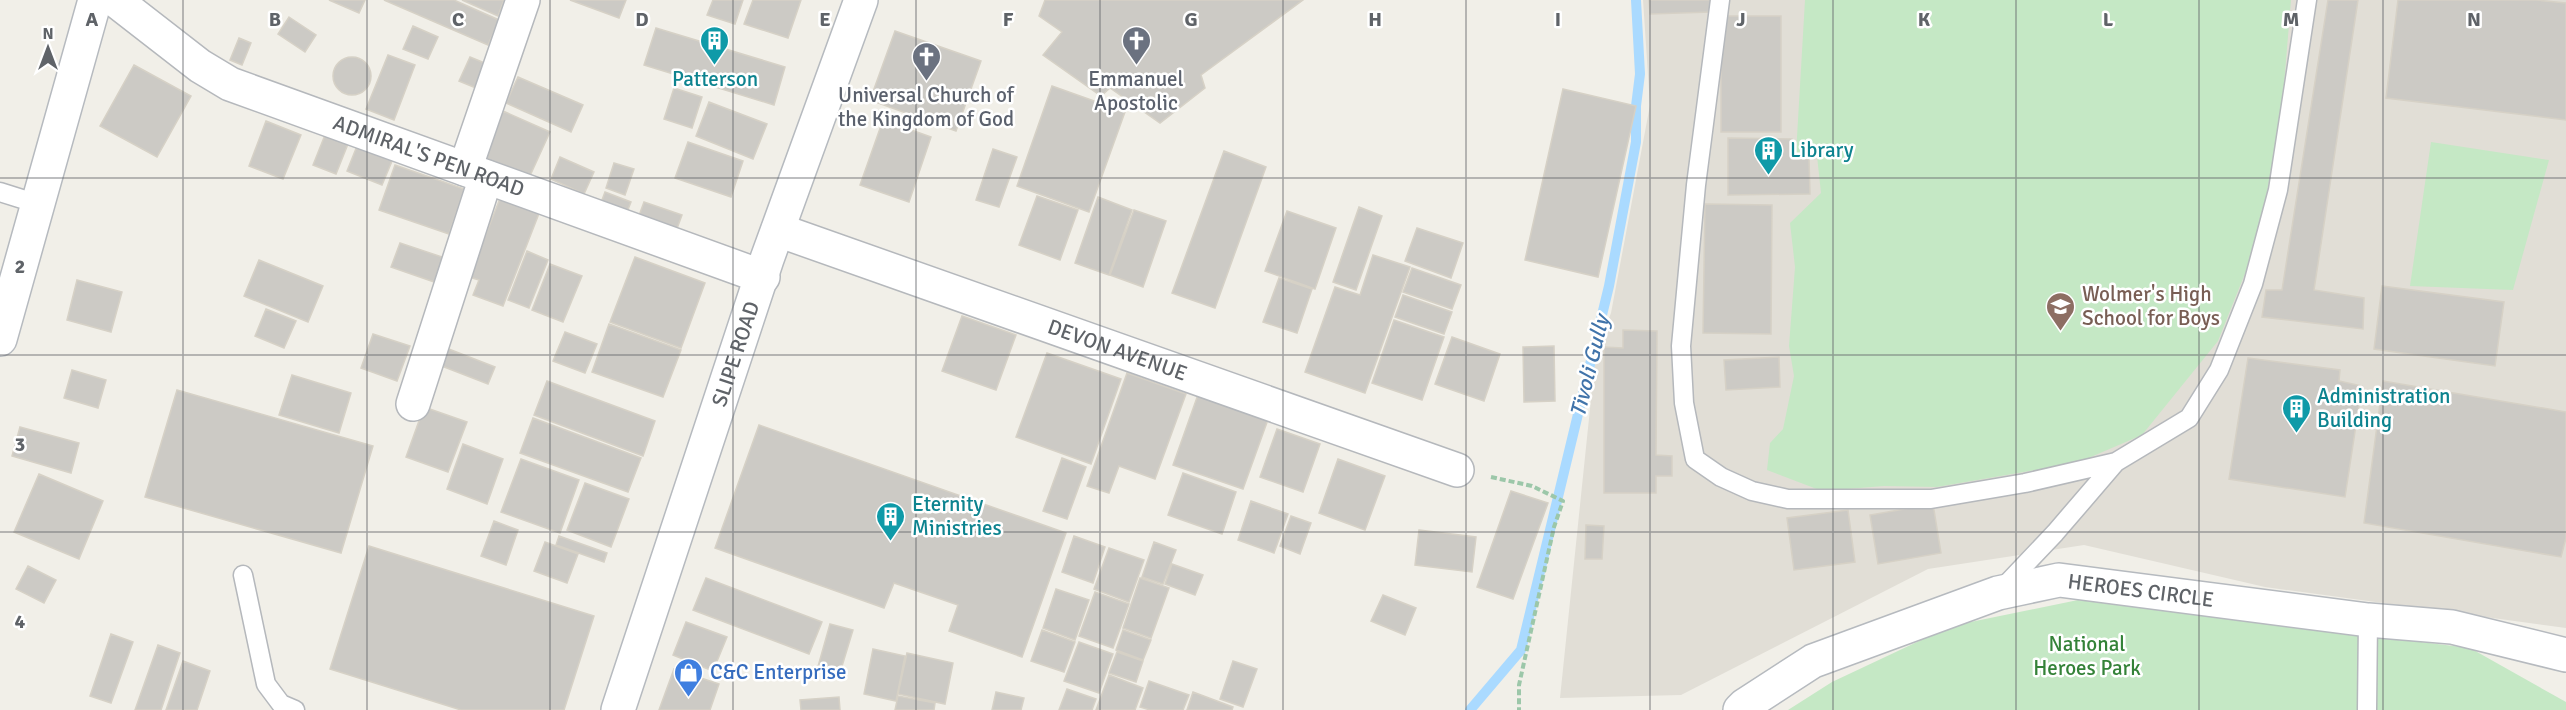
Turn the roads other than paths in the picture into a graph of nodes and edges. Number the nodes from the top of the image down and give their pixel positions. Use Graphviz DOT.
graph roads {
  1 [pos="95,0"];
  2 [pos="114,0"];
  3 [pos="524,0"];
  4 [pos="861,0"];
  5 [pos="1720,0"];
  6 [pos="2307,0"];
  7 [pos="475,173"];
  8 [pos="0,192"];
  9 [pos="38,204"];
  10 [pos="778,230"];
  11 [pos="763,276"];
  12 [pos="0,339"];
  13 [pos="413,404"];
  14 [pos="2116,462"];
  15 [pos="1458,470"];
  16 [pos="243,575"];
  17 [pos="1998,593"];
  18 [pos="2368,620"];
  19 [pos="2566,655"];
  20 [pos="294,710"];
  21 [pos="618,710"];
  22 [pos="1740,710"];
  23 [pos="2367,710"];
  1 -- 9 [label="street"];
  2 -- 7 [label="street, ADMIRAL'S PEN ROAD"];
  3 -- 7 [label="street"];
  4 -- 10 [label="street, SLIPE ROAD"];
  5 -- 14 [label="lane"];
  6 -- 14 [label="lane"];
  7 -- 11 [label="street, ADMIRAL'S PEN ROAD"];
  7 -- 13 [label="street"];
  8 -- 9 [label="lane"];
  9 -- 12 [label="street"];
  10 -- 11 [label="street, SLIPE ROAD"];
  10 -- 15 [label="street, DEVON AVENUE"];
  11 -- 21 [label="street, SLIPE ROAD"];
  14 -- 17 [label="lane"];
  16 -- 20 [label="lane"];
  17 -- 18 [label="street, HEROES CIRCLE"];
  17 -- 22 [label="street, HEROES CIRCLE"];
  18 -- 19 [label="street, HEROES CIRCLE"];
  18 -- 23 [label="lane"];
}
